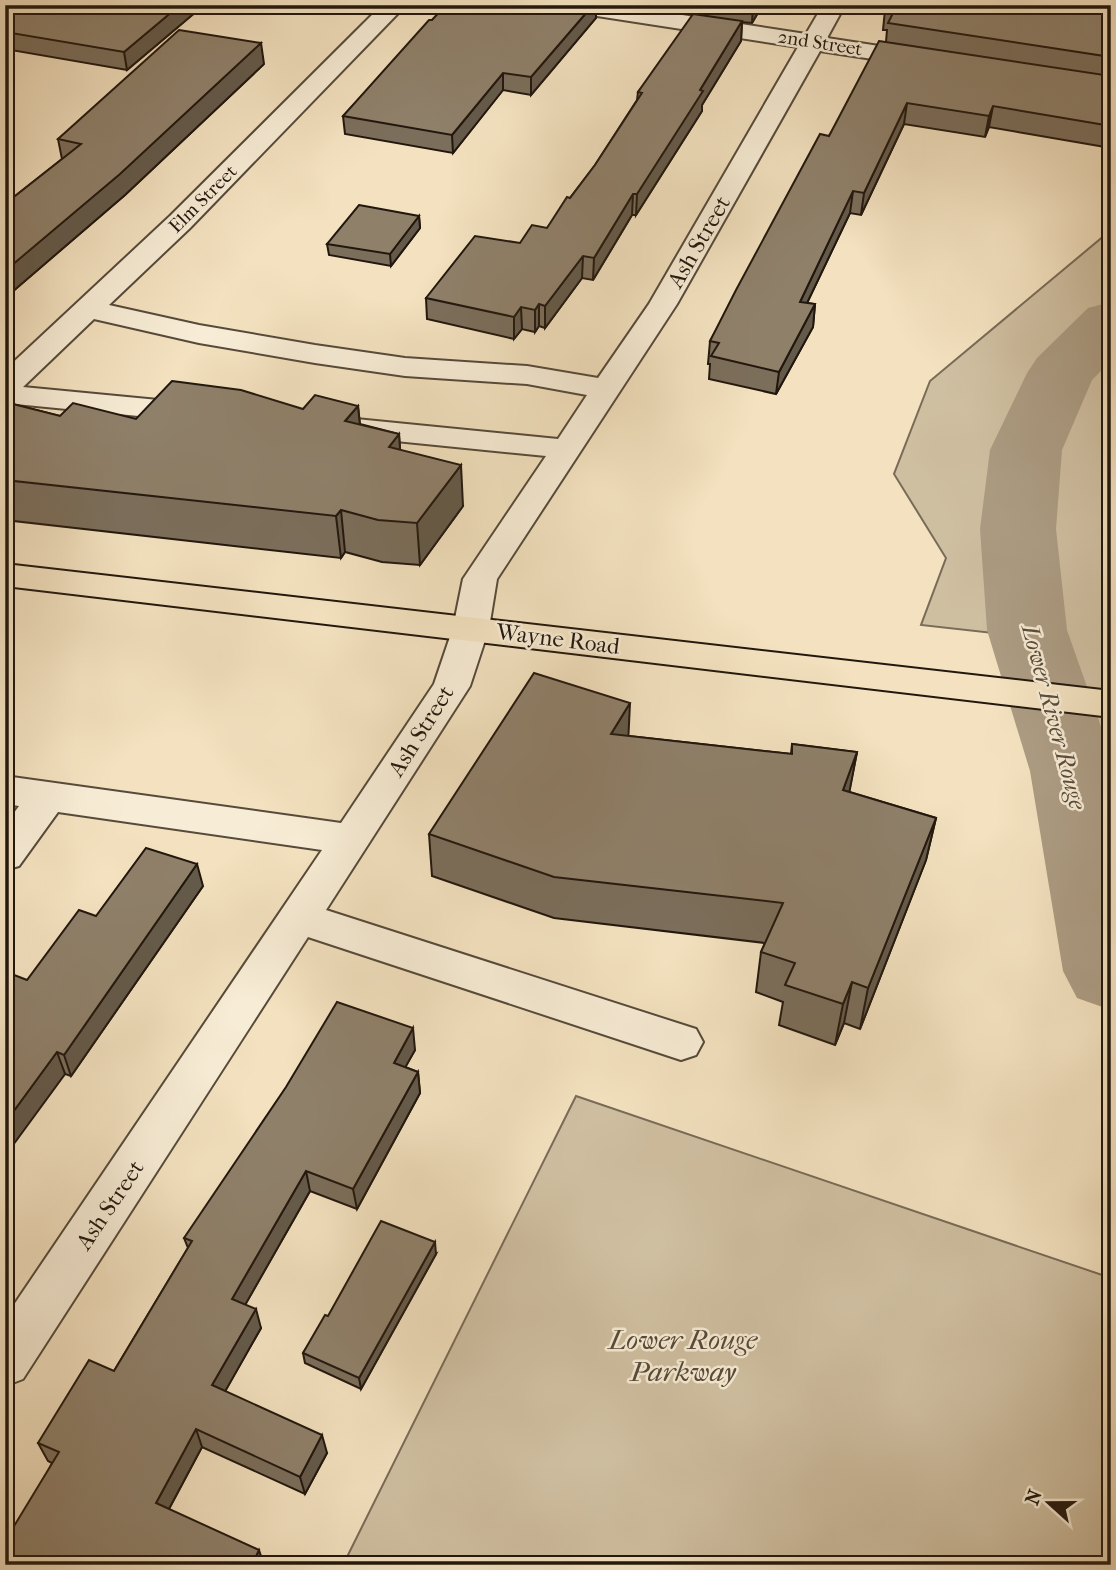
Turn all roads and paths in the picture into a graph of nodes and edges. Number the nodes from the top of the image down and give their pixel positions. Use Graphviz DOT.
graph roads {
  1 [pos="395,5"];
  2 [pos="570,5"];
  3 [pos="834,5"];
  4 [pos="813,42"];
  5 [pos="945,63"];
  6 [pos="88,309"];
  7 [pos="5,387"];
  8 [pos="608,388"];
  9 [pos="5,394"];
  10 [pos="225,415"];
  11 [pos="307,423"];
  12 [pos="567,449"];
  13 [pos="5,575"];
  14 [pos="471,628"];
  15 [pos="1111,704"];
  16 [pos="5,790"];
  17 [pos="49,795"];
  18 [pos="352,839"];
  19 [pos="5,855"];
  20 [pos="300,918"];
  21 [pos="681,1042"];
  22 [pos="5,1362"];
  1 -- 6 [label="street, Elm Street"];
  2 -- 4 [label="street, 2nd Street"];
  3 -- 4 [label="street, Ash Street"];
  4 -- 5 [label="street, 2nd Street"];
  4 -- 8 [label="street, Ash Street"];
  6 -- 7 [label="street, Elm Street"];
  6 -- 8 [label="street"];
  8 -- 12 [label="street, Ash Street"];
  9 -- 10 [label="street"];
  11 -- 12 [label="street"];
  12 -- 14 [label="street, Ash Street"];
  13 -- 14 [label="main road, Wayne Road"];
  14 -- 15 [label="main road, Wayne Road"];
  14 -- 18 [label="street, Ash Street"];
  16 -- 17 [label="street"];
  17 -- 18 [label="street"];
  17 -- 19 [label="street"];
  18 -- 20 [label="street, Ash Street"];
  20 -- 21 [label="street"];
  20 -- 22 [label="street, Ash Street"];
}
